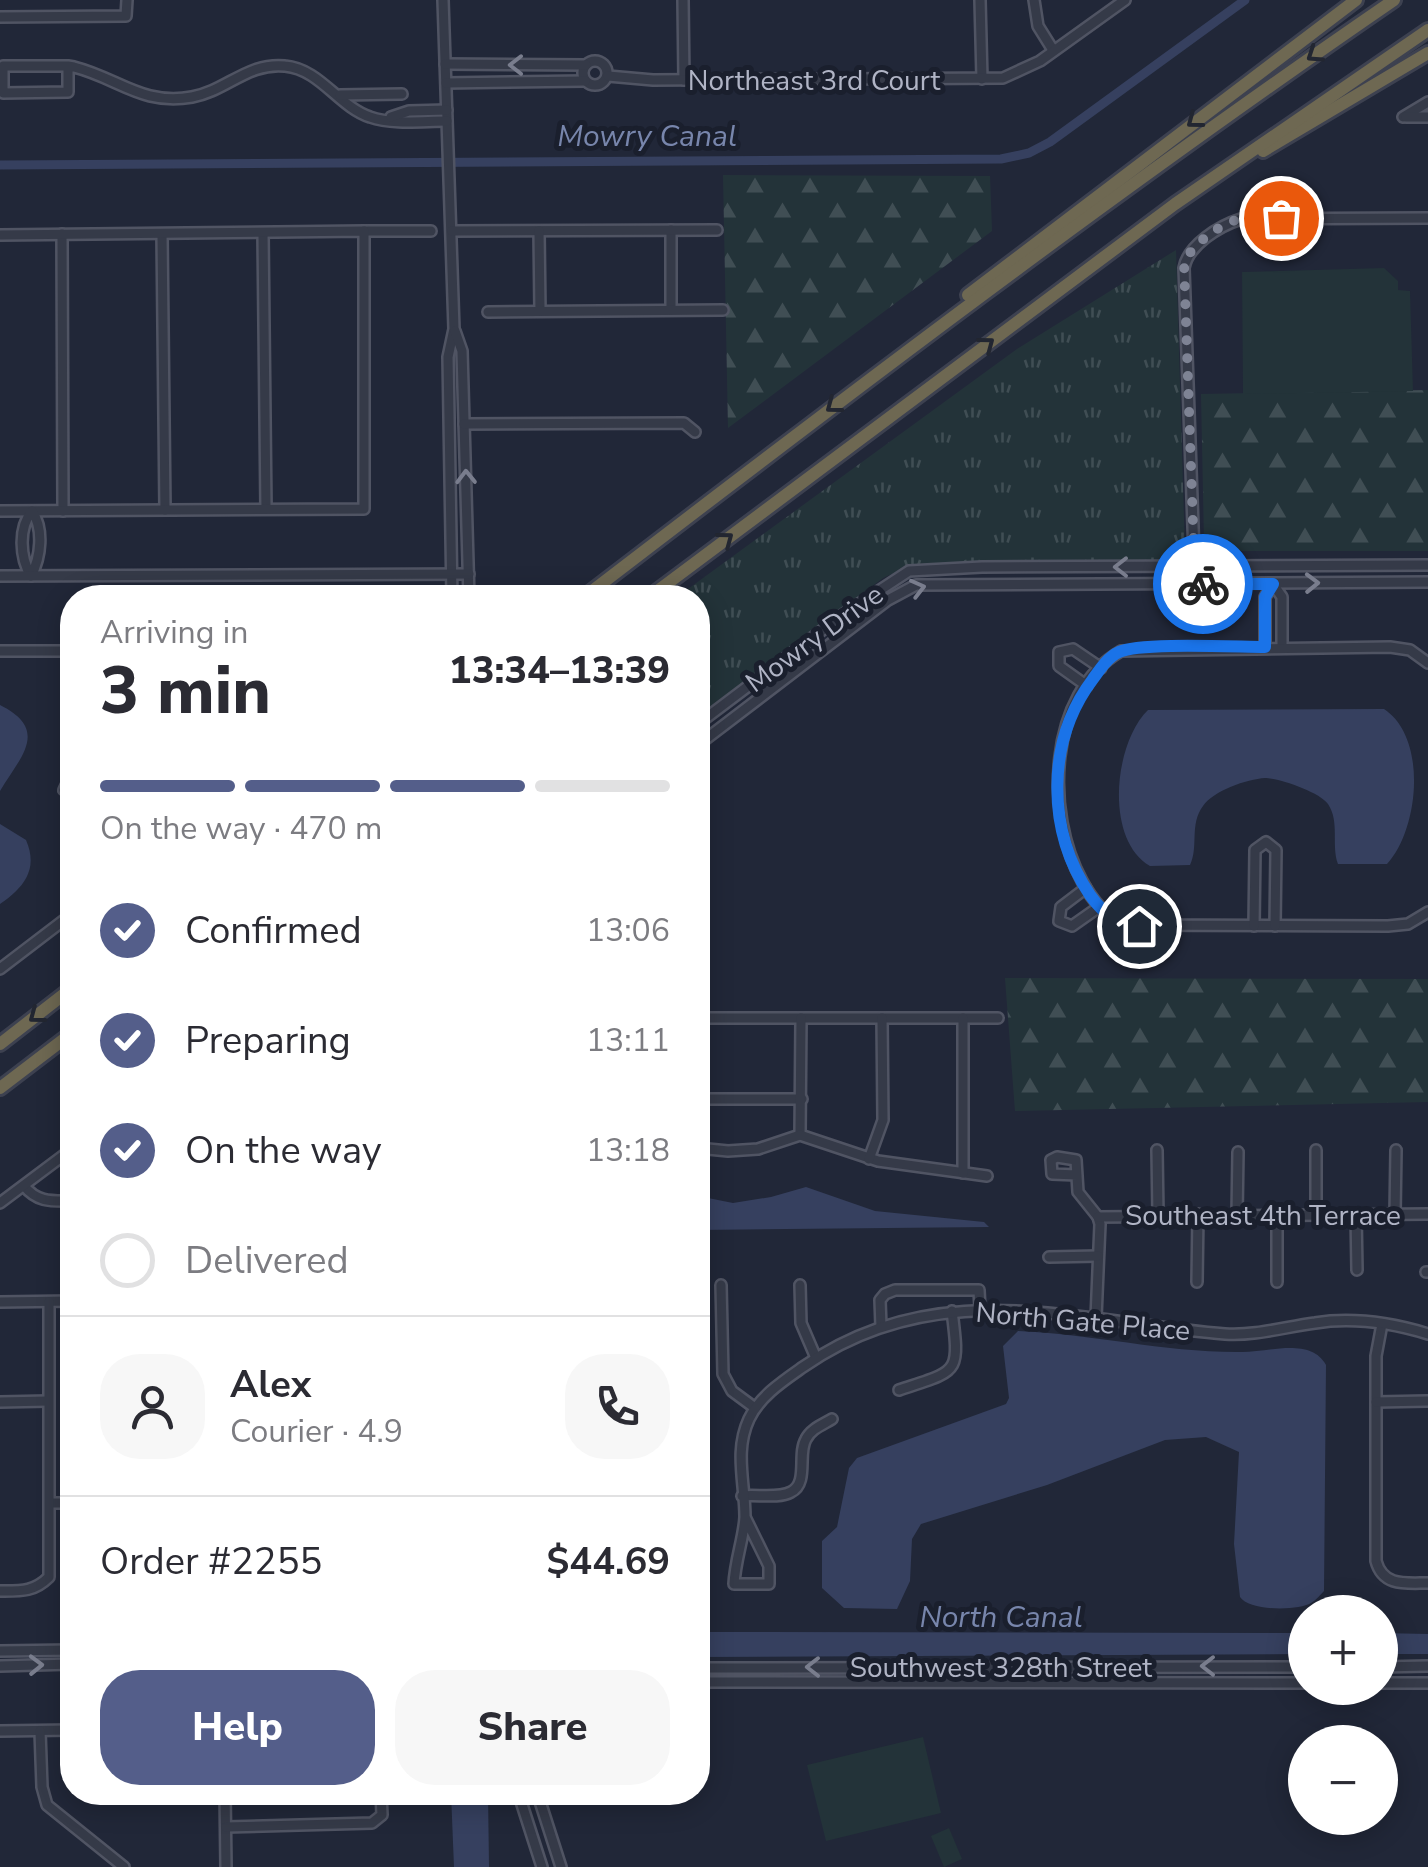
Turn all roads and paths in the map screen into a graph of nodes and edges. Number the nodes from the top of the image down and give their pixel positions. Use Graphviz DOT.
graph roads {
  1 [pos="127,0"];
  2 [pos="442,0"];
  3 [pos="683,0"];
  4 [pos="980,0"];
  5 [pos="1034,0"];
  6 [pos="1125,0"];
  7 [pos="1356,0"];
  8 [pos="1394,0"];
  9 [pos="0,17"];
  10 [pos="1428,30"];
  11 [pos="1053,50"];
  12 [pos="1428,52"];
  13 [pos="445,64"];
  14 [pos="586,65"];
  15 [pos="68,66"];
  16 [pos="608,76"];
  17 [pos="585,80"];
  18 [pos="684,80"];
  19 [pos="982,80"];
  20 [pos="446,83"];
  21 [pos="402,94"];
  22 [pos="338,95"];
  23 [pos="1428,102"];
  24 [pos="447,116"];
  25 [pos="1428,118"];
  26 [pos="1174,204"];
  27 [pos="1428,218"];
  28 [pos="539,230"];
  29 [pos="671,230"];
  30 [pos="717,230"];
  31 [pos="364,231"];
  32 [pos="431,231"];
  33 [pos="452,231"];
  34 [pos="263,233"];
  35 [pos="62,234"];
  36 [pos="162,234"];
  37 [pos="0,235"];
  38 [pos="671,310"];
  39 [pos="724,310"];
  40 [pos="540,311"];
  41 [pos="488,312"];
  42 [pos="454,329"];
  43 [pos="910,347"];
  44 [pos="464,424"];
  45 [pos="695,432"];
  46 [pos="266,509"];
  47 [pos="64,510"];
  48 [pos="165,510"];
  49 [pos="0,511"];
  50 [pos="32,511"];
  51 [pos="23,543"];
  52 [pos="38,543"];
  53 [pos="1274,565"];
  54 [pos="1428,565"];
  55 [pos="1195,566"];
  56 [pos="452,574"];
  57 [pos="469,574"];
  58 [pos="0,576"];
  59 [pos="31,576"];
  60 [pos="1428,582"];
  61 [pos="1195,584"];
  62 [pos="1273,584"];
  63 [pos="452,585"];
  64 [pos="469,585"];
  65 [pos="600,585"];
  66 [pos="665,585"];
  67 [pos="1265,618"];
  68 [pos="1282,618"];
  69 [pos="1265,647"];
  70 [pos="1282,647"];
  71 [pos="0,651"];
  72 [pos="60,651"];
  73 [pos="1428,663"];
  74 [pos="1101,668"];
  75 [pos="1089,683"];
  76 [pos="710,715"];
  77 [pos="710,736"];
  78 [pos="1086,888"];
  79 [pos="1096,903"];
  80 [pos="1428,912"];
  81 [pos="60,923"];
  82 [pos="1254,926"];
  83 [pos="1275,926"];
  84 [pos="0,970"];
  85 [pos="60,997"];
  86 [pos="710,1018"];
  87 [pos="802,1018"];
  88 [pos="882,1018"];
  89 [pos="963,1018"];
  90 [pos="998,1018"];
  91 [pos="60,1042"];
  92 [pos="0,1044"];
  93 [pos="0,1088"];
  94 [pos="710,1099"];
  95 [pos="802,1099"];
  96 [pos="800,1135"];
  97 [pos="710,1149"];
  98 [pos="1158,1150"];
  99 [pos="1316,1150"];
  100 [pos="1396,1150"];
  101 [pos="1238,1152"];
  102 [pos="60,1158"];
  103 [pos="869,1159"];
  104 [pos="963,1173"];
  105 [pos="1077,1175"];
  106 [pos="987,1176"];
  107 [pos="24,1186"];
  108 [pos="60,1201"];
  109 [pos="0,1203"];
  110 [pos="1198,1214"];
  111 [pos="1356,1214"];
  112 [pos="1395,1214"];
  113 [pos="1428,1214"];
  114 [pos="1158,1215"];
  115 [pos="1237,1215"];
  116 [pos="1277,1215"];
  117 [pos="1316,1215"];
  118 [pos="1098,1217"];
  119 [pos="1049,1256"];
  120 [pos="1098,1256"];
  121 [pos="1356,1270"];
  122 [pos="1198,1282"];
  123 [pos="1276,1282"];
  124 [pos="800,1284"];
  125 [pos="721,1285"];
  126 [pos="0,1302"];
  127 [pos="49,1302"];
  128 [pos="60,1302"];
  129 [pos="980,1309"];
  130 [pos="952,1311"];
  131 [pos="1096,1318"];
  132 [pos="1382,1324"];
  133 [pos="882,1327"];
  134 [pos="1428,1334"];
  135 [pos="816,1358"];
  136 [pos="899,1390"];
  137 [pos="48,1401"];
  138 [pos="1427,1401"];
  139 [pos="0,1402"];
  140 [pos="1376,1402"];
  141 [pos="755,1408"];
  142 [pos="832,1419"];
  143 [pos="742,1496"];
  144 [pos="50,1503"];
  145 [pos="60,1503"];
  146 [pos="744,1517"];
  147 [pos="1428,1583"];
  148 [pos="0,1591"];
  149 [pos="60,1650"];
  150 [pos="0,1651"];
  151 [pos="60,1664"];
  152 [pos="0,1666"];
  153 [pos="1398,1666"];
  154 [pos="1428,1666"];
  155 [pos="766,1667"];
  156 [pos="1288,1667"];
  157 [pos="710,1668"];
  158 [pos="710,1682"];
  159 [pos="757,1682"];
  160 [pos="1288,1683"];
  161 [pos="1398,1683"];
  162 [pos="1428,1683"];
  163 [pos="60,1730"];
  164 [pos="40,1731"];
  165 [pos="0,1732"];
  166 [pos="225,1805"];
  167 [pos="382,1805"];
  168 [pos="522,1805"];
  169 [pos="540,1805"];
  170 [pos="543,1814"];
  171 [pos="226,1827"];
  172 [pos="532,1838"];
  173 [pos="124,1867"];
  174 [pos="226,1867"];
  175 [pos="542,1867"];
  176 [pos="560,1867"];
  1 -- 9 [label="street"];
  2 -- 13 [label="street"];
  3 -- 18 [label="street"];
  4 -- 19 [label="street"];
  5 -- 11 [label="street"];
  6 -- 11 [label="street"];
  7 -- 43 [label="highway, one-way"];
  8 -- 43 [label="highway, one-way"];
  10 -- 26 [label="highway"];
  11 -- 19 [label="street, Northeast 3rd Court"];
  12 -- 26 [label="highway"];
  14 -- 13 [label="street, one-way"];
  13 -- 20 [label="street"];
  14 -- 16 [label="street"];
  14 -- 17 [label="street"];
  15 -- 15 [label="street"];
  15 -- 22 [label="street"];
  16 -- 17 [label="street"];
  16 -- 18 [label="street, Northeast 3rd Court"];
  17 -- 20 [label="street"];
  18 -- 19 [label="street, Northeast 3rd Court"];
  20 -- 24 [label="street"];
  21 -- 22 [label="street"];
  22 -- 24 [label="street"];
  23 -- 25 [label="street"];
  24 -- 33 [label="street"];
  66 -- 26 [label="highway, one-way"];
  27 -- 55 [label="street"];
  28 -- 29 [label="street"];
  28 -- 33 [label="street"];
  28 -- 40 [label="street"];
  29 -- 30 [label="street"];
  29 -- 38 [label="street"];
  31 -- 32 [label="street"];
  31 -- 34 [label="street"];
  31 -- 46 [label="street"];
  33 -- 42 [label="street"];
  34 -- 36 [label="street"];
  34 -- 46 [label="street"];
  35 -- 36 [label="street"];
  35 -- 37 [label="street"];
  35 -- 47 [label="street"];
  36 -- 48 [label="street"];
  38 -- 39 [label="street"];
  38 -- 40 [label="street"];
  40 -- 41 [label="street"];
  42 -- 44 [label="street"];
  42 -- 56 [label="street"];
  43 -- 65 [label="highway, one-way"];
  44 -- 45 [label="street"];
  57 -- 44 [label="street, one-way"];
  46 -- 48 [label="street"];
  47 -- 48 [label="street"];
  47 -- 50 [label="street"];
  49 -- 50 [label="street"];
  50 -- 51 [label="street"];
  50 -- 52 [label="street"];
  51 -- 52 [label="street"];
  51 -- 59 [label="street"];
  52 -- 59 [label="street"];
  53 -- 54 [label="street, Mowry Drive"];
  53 -- 55 [label="street, Mowry Drive"];
  53 -- 62 [label="street"];
  55 -- 61 [label="street"];
  55 -- 76 [label="street, Mowry Drive, one-way"];
  56 -- 57 [label="street"];
  56 -- 59 [label="street"];
  56 -- 63 [label="street"];
  57 -- 64 [label="street"];
  58 -- 59 [label="street"];
  62 -- 60 [label="street, one-way"];
  61 -- 62 [label="street"];
  77 -- 61 [label="street, one-way"];
  62 -- 67 [label="street"];
  62 -- 68 [label="street"];
  67 -- 68 [label="street"];
  67 -- 69 [label="street"];
  68 -- 70 [label="street"];
  69 -- 70 [label="street"];
  69 -- 74 [label="street"];
  70 -- 73 [label="street"];
  71 -- 72 [label="street"];
  74 -- 75 [label="street"];
  74 -- 75 [label="street"];
  75 -- 78 [label="street"];
  78 -- 79 [label="street"];
  78 -- 79 [label="street"];
  79 -- 82 [label="street"];
  80 -- 83 [label="street"];
  81 -- 84 [label="street"];
  82 -- 83 [label="street"];
  82 -- 83 [label="street"];
  85 -- 92 [label="highway, one-way"];
  86 -- 87 [label="street"];
  87 -- 88 [label="street"];
  87 -- 95 [label="street"];
  88 -- 89 [label="street"];
  88 -- 103 [label="street"];
  89 -- 90 [label="street"];
  89 -- 104 [label="street"];
  91 -- 93 [label="highway"];
  94 -- 95 [label="street"];
  95 -- 96 [label="street"];
  96 -- 97 [label="street"];
  96 -- 103 [label="street"];
  98 -- 114 [label="street"];
  99 -- 117 [label="street"];
  100 -- 112 [label="street"];
  101 -- 115 [label="street"];
  102 -- 107 [label="street"];
  103 -- 104 [label="street"];
  104 -- 106 [label="street"];
  105 -- 118 [label="street"];
  107 -- 108 [label="street"];
  107 -- 109 [label="street"];
  110 -- 114 [label="street, Southeast 4th Terrace"];
  110 -- 115 [label="street, Southeast 4th Terrace"];
  110 -- 122 [label="street"];
  111 -- 112 [label="street, Southeast 4th Terrace"];
  111 -- 117 [label="street, Southeast 4th Terrace"];
  111 -- 121 [label="street"];
  112 -- 113 [label="street, Southeast 4th Terrace"];
  114 -- 118 [label="street, Southeast 4th Terrace"];
  115 -- 116 [label="street, Southeast 4th Terrace"];
  116 -- 117 [label="street, Southeast 4th Terrace"];
  116 -- 123 [label="street"];
  118 -- 120 [label="street"];
  119 -- 120 [label="street"];
  120 -- 131 [label="street"];
  124 -- 135 [label="street"];
  125 -- 141 [label="street"];
  126 -- 127 [label="street"];
  127 -- 128 [label="street"];
  127 -- 137 [label="street"];
  129 -- 130 [label="street, North Gate Place"];
  129 -- 131 [label="street, North Gate Place"];
  129 -- 133 [label="street"];
  130 -- 133 [label="street, North Gate Place"];
  130 -- 136 [label="street"];
  131 -- 132 [label="street, North Gate Place"];
  132 -- 134 [label="street, North Gate Place"];
  132 -- 140 [label="street"];
  133 -- 135 [label="street, North Gate Place"];
  135 -- 141 [label="street, North Gate Place"];
  137 -- 139 [label="street"];
  137 -- 144 [label="street"];
  138 -- 140 [label="street"];
  140 -- 147 [label="street"];
  141 -- 143 [label="street"];
  142 -- 143 [label="street"];
  143 -- 146 [label="street"];
  144 -- 145 [label="street"];
  144 -- 148 [label="street"];
  146 -- 146 [label="street"];
  149 -- 150 [label="street"];
  152 -- 151 [label="street, one-way"];
  153 -- 154 [label="street"];
  156 -- 155 [label="street, Southwest 328th Street, one-way"];
  155 -- 157 [label="street, Southwest 328th Street"];
  155 -- 159 [label="street"];
  158 -- 159 [label="street, Southwest 328th Street"];
  159 -- 160 [label="street, Southwest 328th Street"];
  161 -- 162 [label="street"];
  163 -- 164 [label="street"];
  164 -- 165 [label="street"];
  164 -- 173 [label="street"];
  166 -- 171 [label="street"];
  167 -- 171 [label="street"];
  168 -- 172 [label="street"];
  169 -- 170 [label="street"];
  170 -- 172 [label="street"];
  170 -- 176 [label="street"];
  171 -- 174 [label="street"];
  172 -- 175 [label="street"];
}
